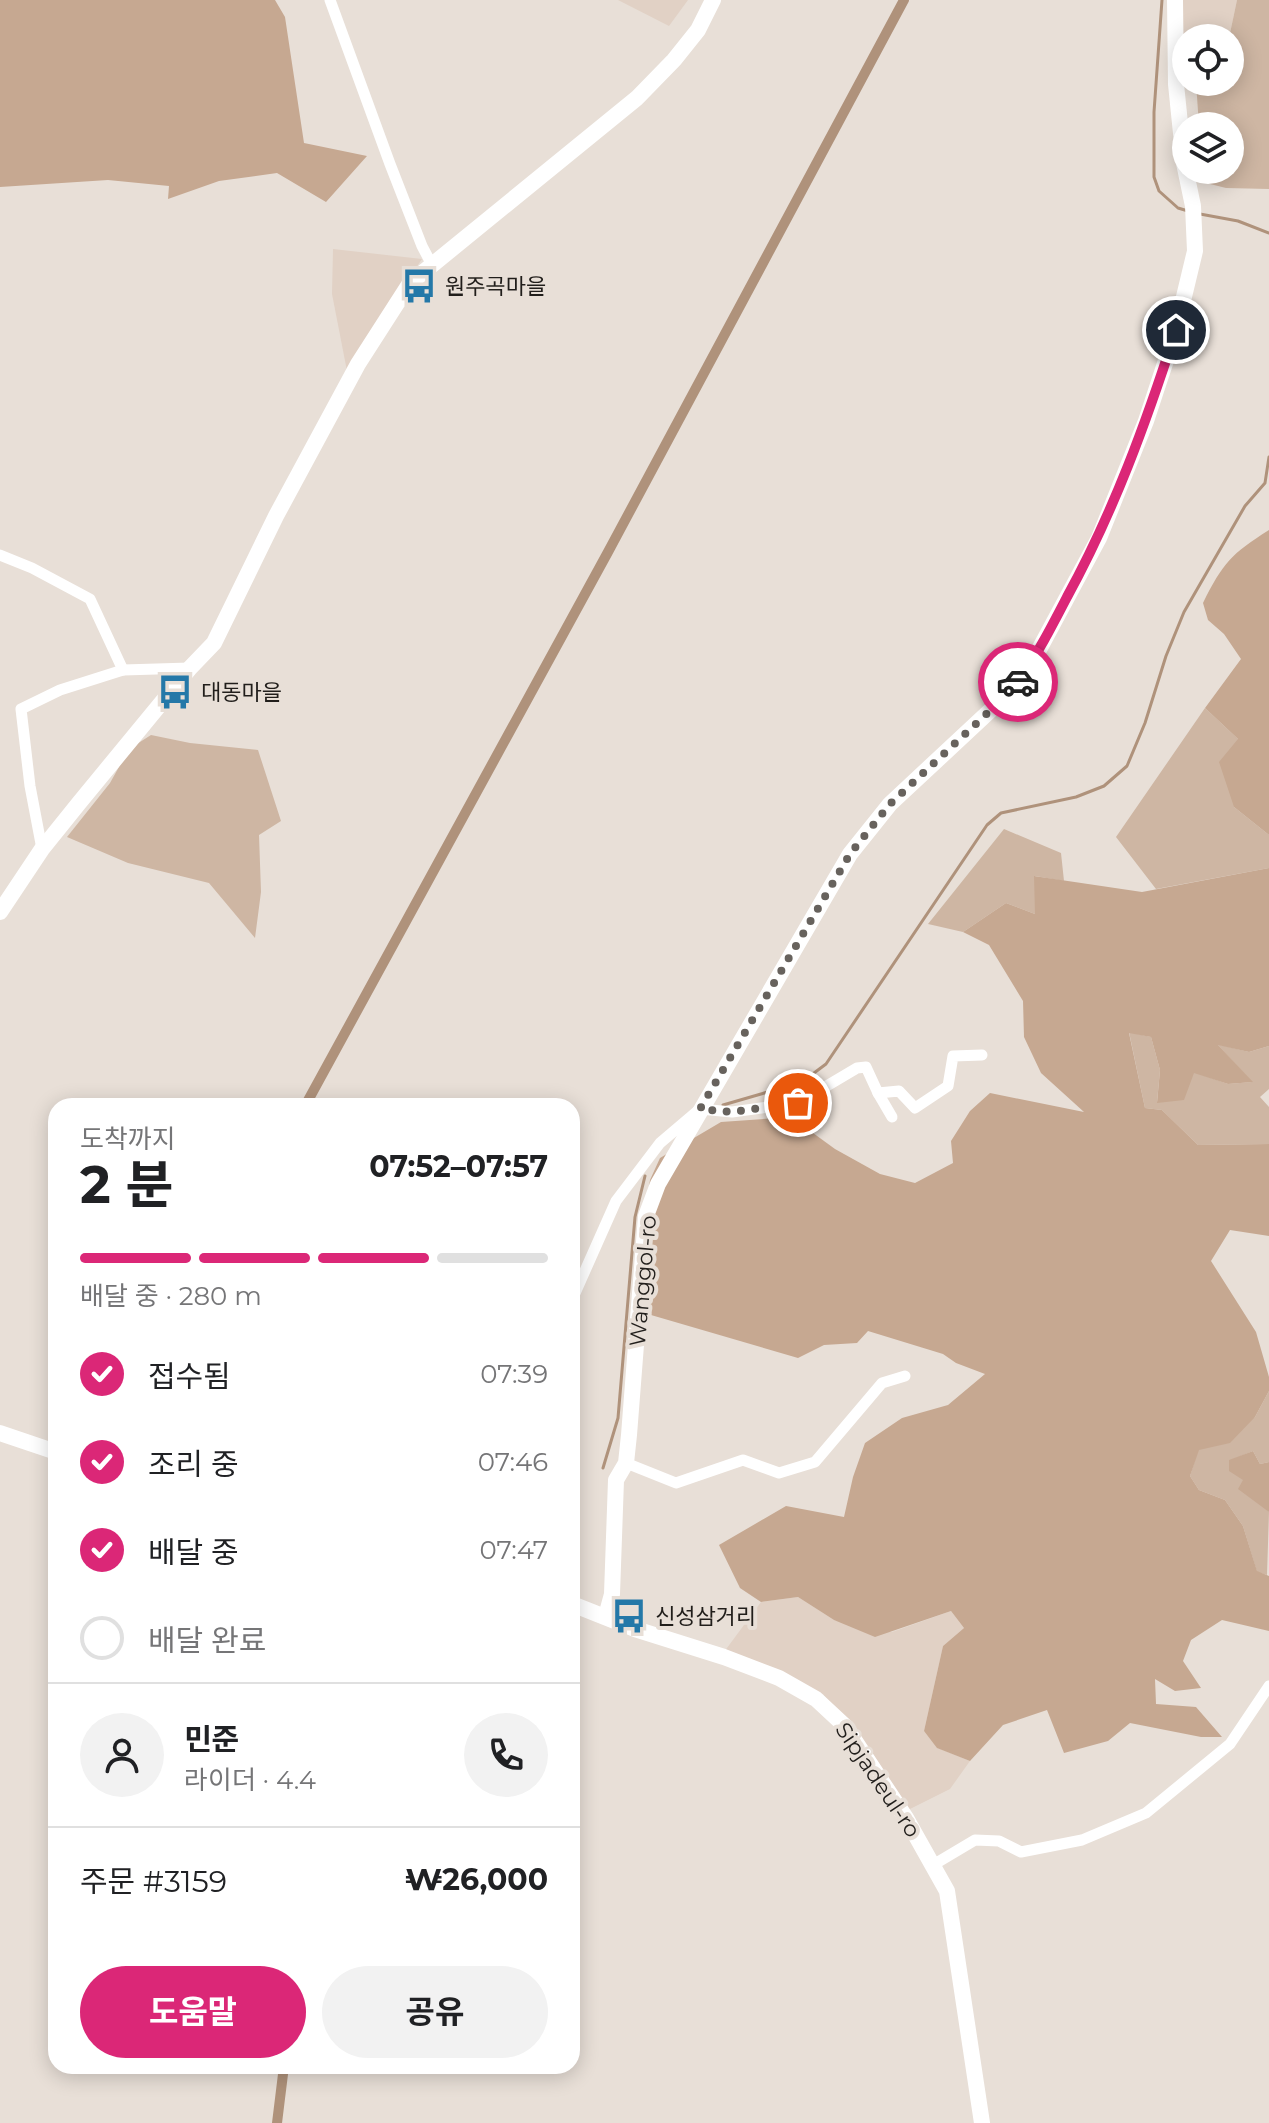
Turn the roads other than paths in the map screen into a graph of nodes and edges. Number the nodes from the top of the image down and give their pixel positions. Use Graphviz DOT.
graph roads {
  1 [pos="330,0"];
  2 [pos="713,0"];
  3 [pos="1175,0"];
  4 [pos="432,265"];
  5 [pos="0,555"];
  6 [pos="190,668"];
  7 [pos="123,670"];
  8 [pos="42,849"];
  9 [pos="0,912"];
  10 [pos="982,1055"];
  11 [pos="878,1093"];
  12 [pos="700,1109"];
  13 [pos="892,1117"];
  14 [pos="580,1282"];
  15 [pos="905,1376"];
  16 [pos="0,1433"];
  17 [pos="48,1449"];
  18 [pos="626,1463"];
  19 [pos="580,1607"];
  20 [pos="606,1616"];
  21 [pos="1269,1686"];
  22 [pos="933,1865"];
  23 [pos="982,2123"];
  1 -- 4 [label="street"];
  2 -- 4 [label="street"];
  3 -- 12 [label="street, Wanggol-ro"];
  4 -- 6 [label="street"];
  5 -- 7 [label="street"];
  6 -- 7 [label="street"];
  6 -- 8 [label="street"];
  7 -- 8 [label="street"];
  8 -- 9 [label="street"];
  10 -- 11 [label="street"];
  11 -- 12 [label="street"];
  11 -- 13 [label="street"];
  12 -- 14 [label="street"];
  12 -- 18 [label="street, Wanggol-ro"];
  15 -- 18 [label="street"];
  16 -- 17 [label="street"];
  18 -- 20 [label="street, Wanggol-ro"];
  19 -- 20 [label="street, Sipjadeul-ro"];
  20 -- 22 [label="street, Sipjadeul-ro"];
  21 -- 22 [label="street"];
  22 -- 23 [label="street, Sipjadeul-ro"];
}
